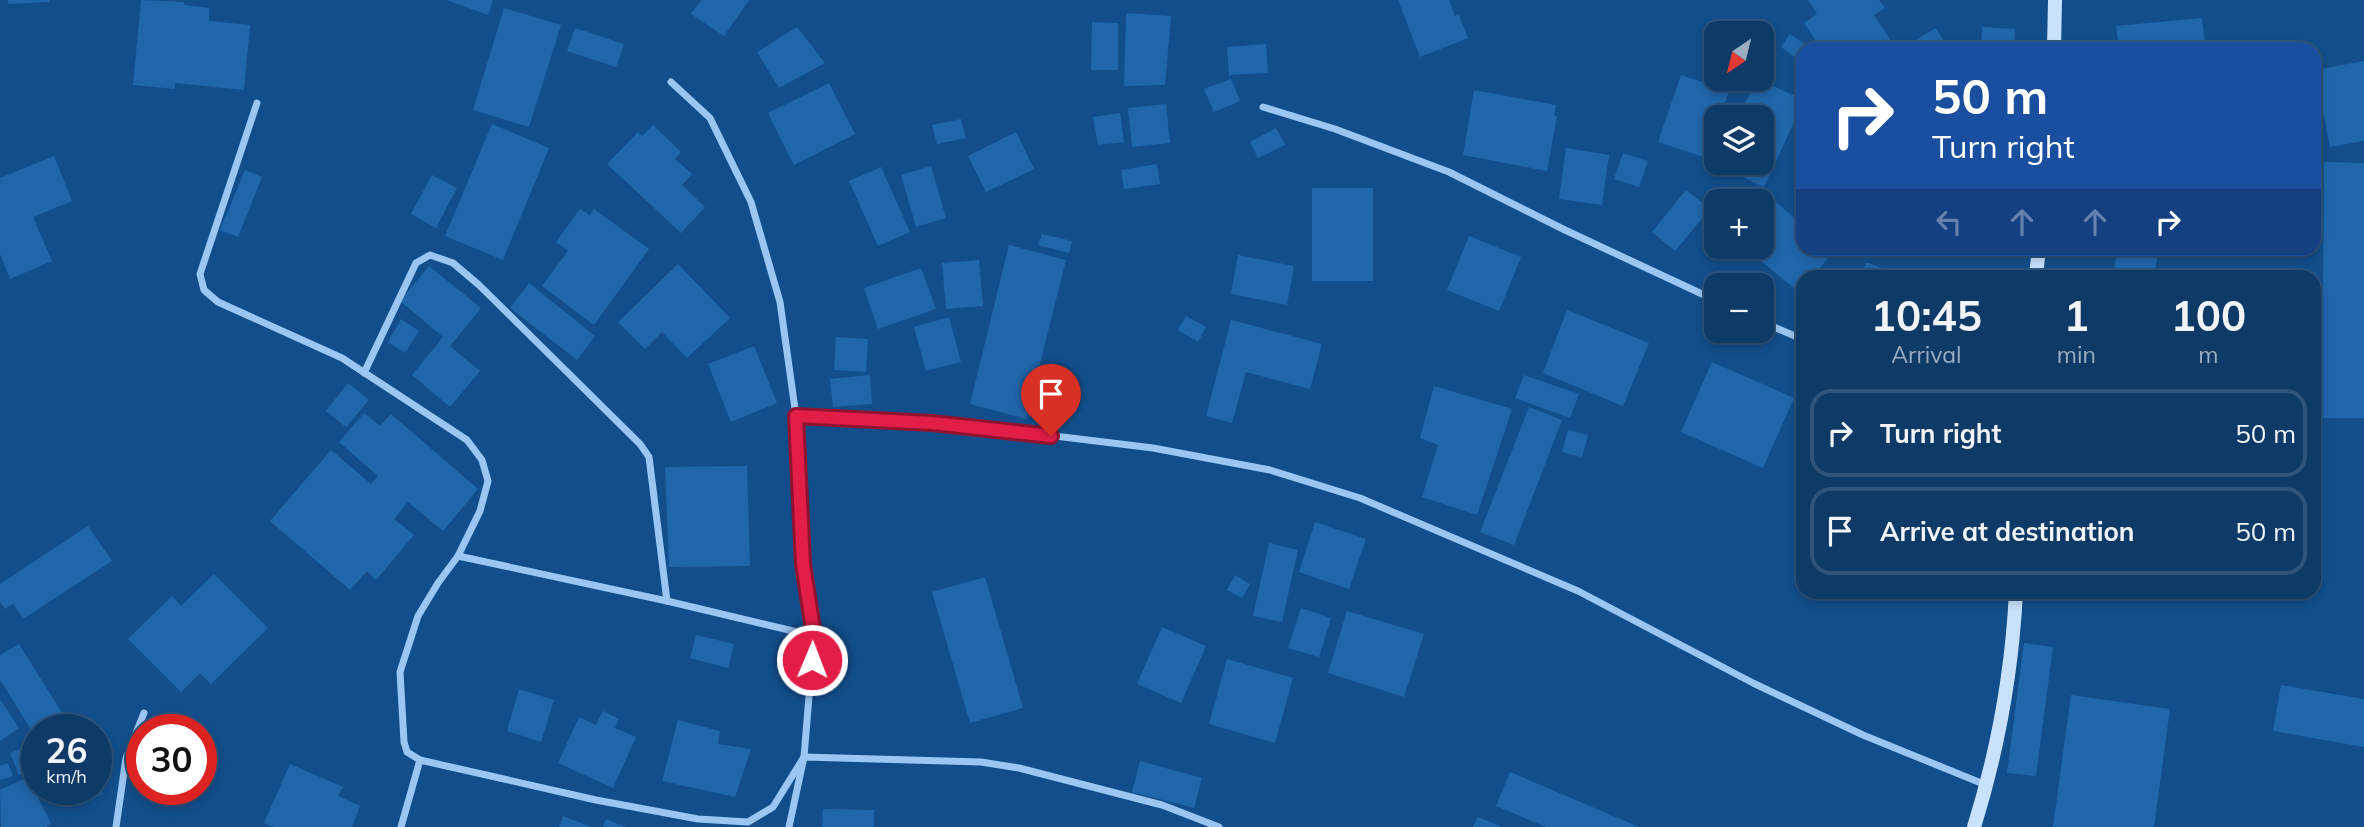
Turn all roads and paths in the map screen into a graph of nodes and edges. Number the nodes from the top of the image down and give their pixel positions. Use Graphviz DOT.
graph roads {
  1 [pos="2055,0"];
  2 [pos="2054,42"];
  3 [pos="671,82"];
  4 [pos="257,103"];
  5 [pos="1263,107"];
  6 [pos="1704,295"];
  7 [pos="1774,327"];
  8 [pos="1796,336"];
  9 [pos="364,373"];
  10 [pos="796,416"];
  11 [pos="458,556"];
  12 [pos="2016,599"];
  13 [pos="667,601"];
  14 [pos="814,636"];
  15 [pos="144,713"];
  16 [pos="804,757"];
  17 [pos="421,760"];
  18 [pos="1987,785"];
  19 [pos="116,827"];
  20 [pos="401,827"];
  21 [pos="789,827"];
  22 [pos="1219,827"];
  23 [pos="1974,827"];
  1 -- 2 [label="street"];
  3 -- 10 [label="street"];
  4 -- 9 [label="street"];
  5 -- 6 [label="street"];
  7 -- 8 [label="street"];
  9 -- 11 [label="street"];
  9 -- 13 [label="street"];
  10 -- 14 [label="street"];
  10 -- 18 [label="street"];
  11 -- 13 [label="street"];
  11 -- 17 [label="street"];
  12 -- 18 [label="street"];
  13 -- 14 [label="street"];
  14 -- 16 [label="street"];
  15 -- 19 [label="street"];
  16 -- 17 [label="street"];
  16 -- 21 [label="street"];
  16 -- 22 [label="street"];
  17 -- 20 [label="street"];
  18 -- 23 [label="street"];
}
